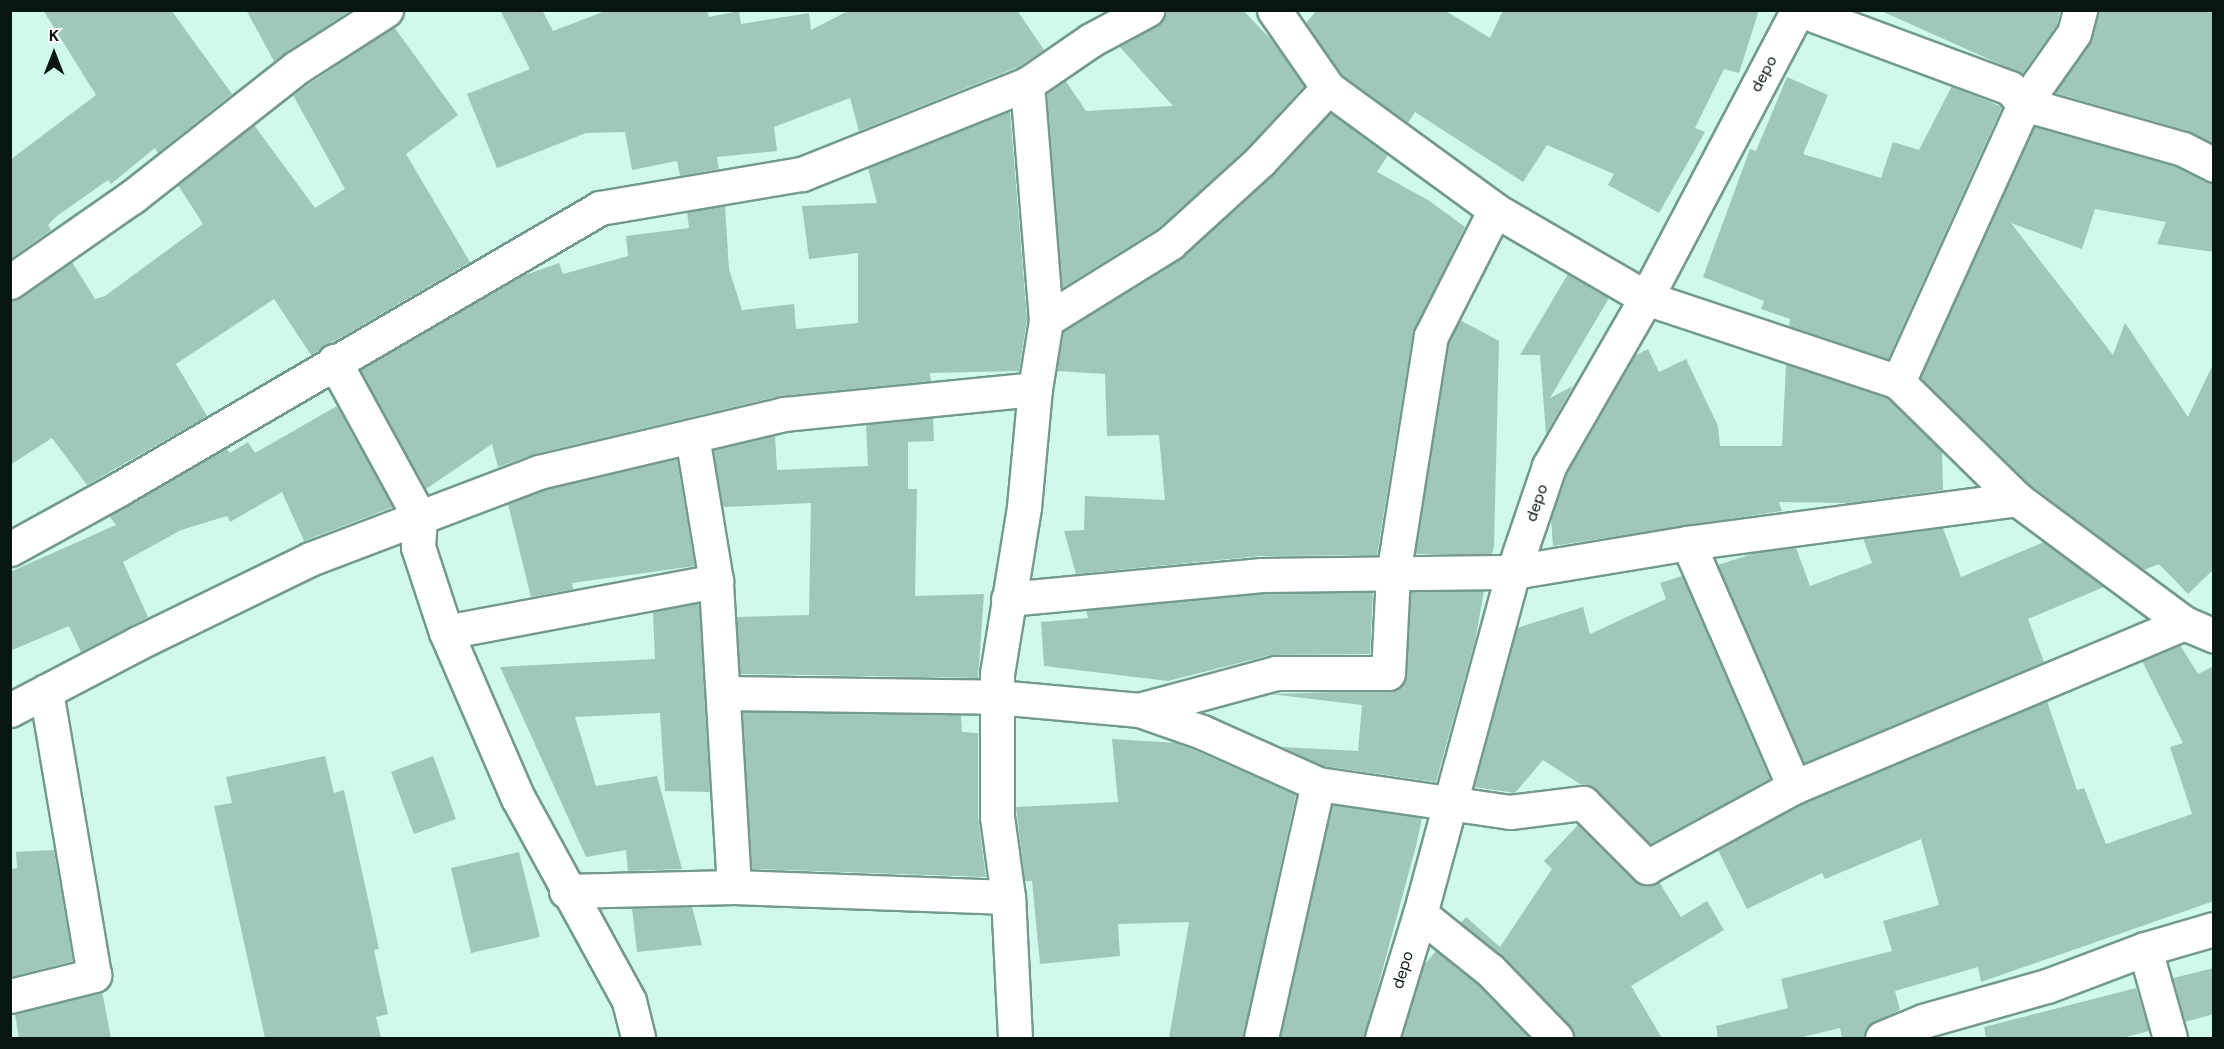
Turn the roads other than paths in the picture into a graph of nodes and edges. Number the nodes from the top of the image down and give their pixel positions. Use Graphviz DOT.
graph roads {
  1 [pos="386,10"];
  2 [pos="1147,10"];
  3 [pos="1274,10"];
  4 [pos="1799,10"];
  5 [pos="2080,10"];
  6 [pos="1027,84"];
  7 [pos="1328,88"];
  8 [pos="2024,104"];
  9 [pos="2214,165"];
  10 [pos="1495,210"];
  11 [pos="10,282"];
  12 [pos="1646,298"];
  13 [pos="1046,320"];
  14 [pos="334,361"];
  15 [pos="1898,382"];
  16 [pos="1035,389"];
  17 [pos="692,436"];
  18 [pos="2017,499"];
  19 [pos="420,518"];
  20 [pos="1688,543"];
  21 [pos="10,549"];
  22 [pos="1512,572"];
  23 [pos="1392,575"];
  24 [pos="716,581"];
  25 [pos="1008,599"];
  26 [pos="2205,630"];
  27 [pos="446,632"];
  28 [pos="46,691"];
  29 [pos="724,693"];
  30 [pos="997,697"];
  31 [pos="10,710"];
  32 [pos="1140,710"];
  33 [pos="1318,784"];
  34 [pos="1794,787"];
  35 [pos="1449,802"];
  36 [pos="734,887"];
  37 [pos="566,891"];
  38 [pos="1008,897"];
  39 [pos="1420,914"];
  40 [pos="2214,929"];
  41 [pos="2145,949"];
  42 [pos="10,996"];
  43 [pos="1925,1030"];
  44 [pos="638,1038"];
  45 [pos="1015,1038"];
  46 [pos="1261,1038"];
  47 [pos="1382,1038"];
  48 [pos="1557,1038"];
  49 [pos="1882,1038"];
  50 [pos="2170,1038"];
  1 -- 11 [label="street"];
  2 -- 6 [label="street"];
  3 -- 7 [label="street"];
  4 -- 8 [label="street"];
  4 -- 12 [label="street, depo"];
  5 -- 8 [label="street"];
  6 -- 13 [label="street"];
  6 -- 14 [label="street"];
  7 -- 10 [label="street"];
  7 -- 13 [label="street"];
  8 -- 9 [label="street"];
  8 -- 15 [label="street"];
  10 -- 12 [label="street"];
  10 -- 23 [label="street"];
  12 -- 15 [label="street"];
  12 -- 22 [label="street, depo"];
  13 -- 16 [label="street"];
  14 -- 19 [label="street"];
  14 -- 21 [label="street"];
  15 -- 18 [label="street"];
  16 -- 17 [label="street"];
  16 -- 25 [label="street"];
  17 -- 19 [label="street"];
  17 -- 24 [label="street"];
  18 -- 20 [label="street"];
  18 -- 26 [label="street"];
  19 -- 27 [label="street"];
  19 -- 28 [label="street"];
  20 -- 22 [label="street"];
  20 -- 34 [label="street"];
  22 -- 23 [label="street"];
  22 -- 35 [label="street, depo"];
  23 -- 25 [label="street"];
  23 -- 32 [label="street"];
  24 -- 27 [label="street"];
  24 -- 29 [label="street"];
  25 -- 30 [label="street"];
  26 -- 34 [label="street"];
  27 -- 37 [label="street"];
  28 -- 31 [label="street"];
  28 -- 42 [label="street"];
  29 -- 30 [label="street"];
  29 -- 36 [label="street"];
  30 -- 32 [label="street"];
  30 -- 38 [label="street"];
  32 -- 33 [label="street"];
  33 -- 35 [label="street"];
  33 -- 46 [label="street"];
  34 -- 35 [label="street"];
  35 -- 39 [label="street, depo"];
  36 -- 37 [label="street"];
  36 -- 38 [label="street"];
  37 -- 44 [label="street"];
  38 -- 45 [label="street"];
  39 -- 47 [label="street, depo"];
  39 -- 48 [label="street"];
  40 -- 41 [label="street"];
  41 -- 43 [label="street"];
  41 -- 50 [label="street"];
  43 -- 49 [label="street"];
}
